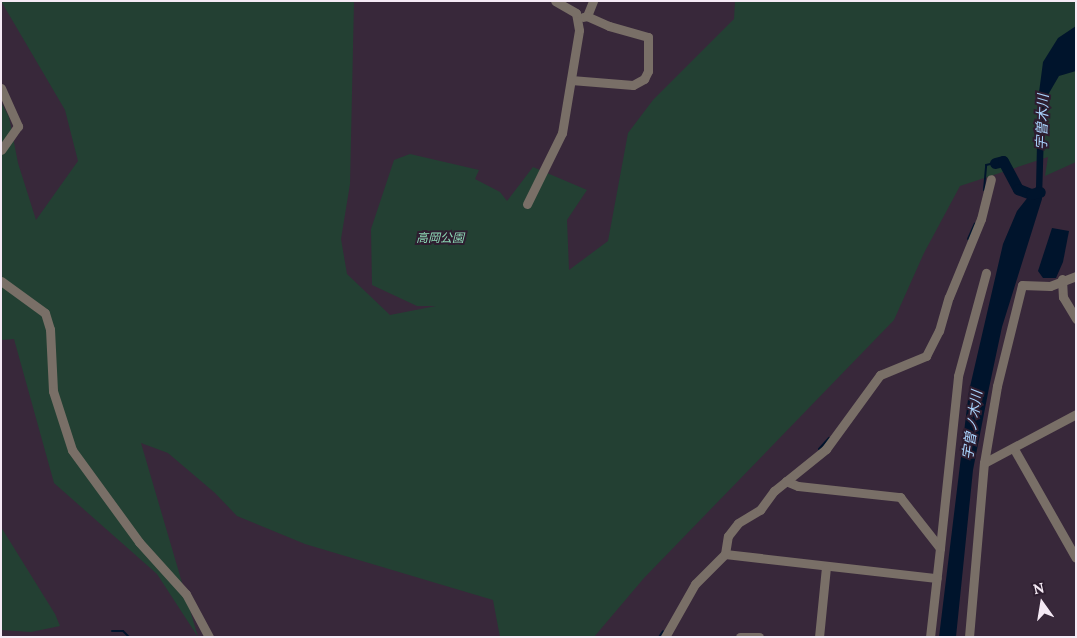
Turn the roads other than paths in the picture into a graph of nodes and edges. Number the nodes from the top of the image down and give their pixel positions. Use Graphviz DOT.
graph roads {
  1 [pos="555,1"];
  2 [pos="593,1"];
  3 [pos="583,17"];
  4 [pos="572,80"];
  5 [pos="1,88"];
  6 [pos="1,150"];
  7 [pos="990,179"];
  8 [pos="527,204"];
  9 [pos="986,273"];
  10 [pos="1076,276"];
  11 [pos="1062,279"];
  12 [pos="1,281"];
  13 [pos="1076,319"];
  14 [pos="1076,414"];
  15 [pos="1014,450"];
  16 [pos="984,463"];
  17 [pos="786,481"];
  18 [pos="940,548"];
  19 [pos="725,554"];
  20 [pos="1076,558"];
  21 [pos="826,567"];
  22 [pos="937,578"];
  23 [pos="668,635"];
  24 [pos="208,637"];
  25 [pos="740,637"];
  26 [pos="759,637"];
  27 [pos="819,637"];
  28 [pos="930,637"];
  29 [pos="969,637"];
  1 -- 3 [label="street"];
  2 -- 3 [label="street"];
  3 -- 4 [label="street"];
  3 -- 4 [label="street"];
  4 -- 8 [label="street"];
  5 -- 6 [label="street"];
  7 -- 17 [label="street"];
  9 -- 18 [label="street"];
  10 -- 11 [label="street"];
  11 -- 13 [label="street"];
  11 -- 16 [label="street"];
  12 -- 24 [label="street"];
  14 -- 15 [label="street"];
  15 -- 16 [label="street"];
  15 -- 20 [label="street"];
  16 -- 29 [label="street"];
  17 -- 18 [label="street"];
  17 -- 19 [label="street"];
  18 -- 22 [label="street"];
  19 -- 21 [label="street"];
  19 -- 23 [label="street"];
  21 -- 22 [label="street"];
  21 -- 27 [label="street"];
  22 -- 28 [label="street"];
  25 -- 26 [label="street"];
}
